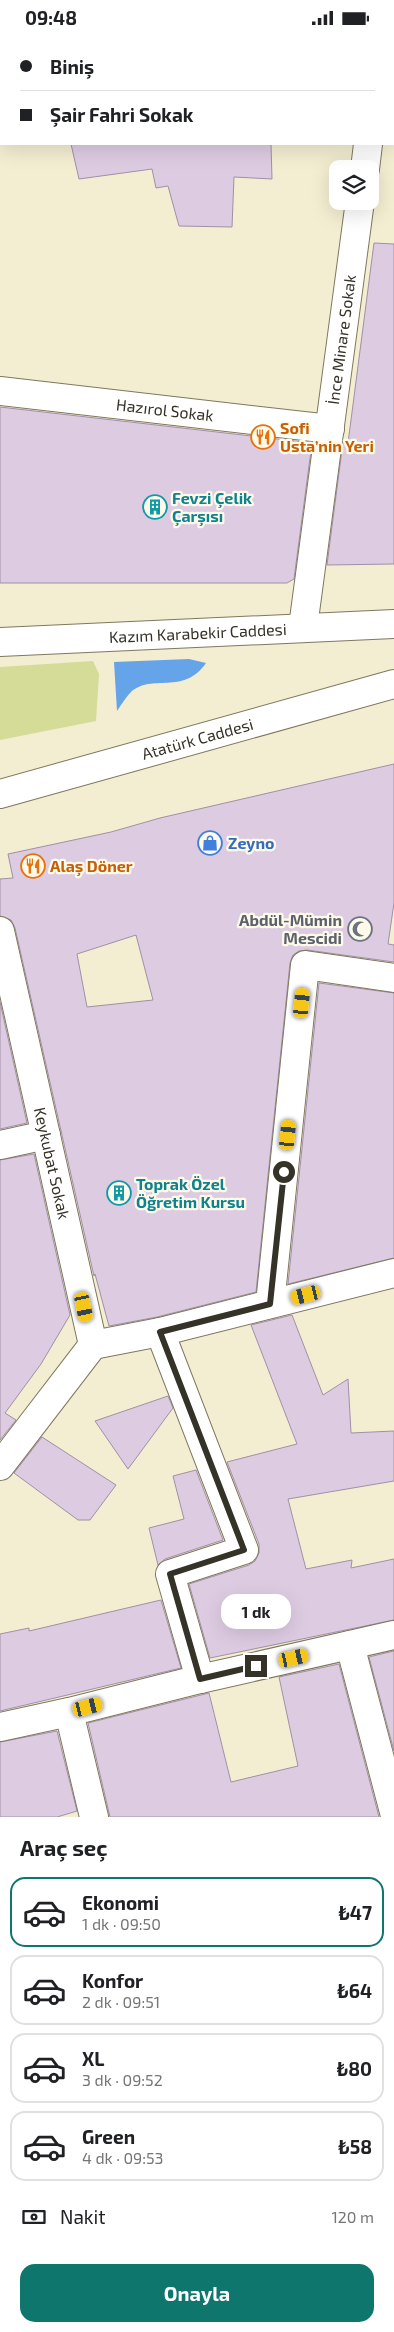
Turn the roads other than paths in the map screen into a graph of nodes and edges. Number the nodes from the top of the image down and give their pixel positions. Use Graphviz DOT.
graph roads {
  1 [pos="368,145"];
  2 [pos="366,160"];
  3 [pos="359,210"];
  4 [pos="0,391"];
  5 [pos="330,429"];
  6 [pos="394,624"];
  7 [pos="303,627"];
  8 [pos="0,642"];
  9 [pos="394,684"];
  10 [pos="0,794"];
  11 [pos="0,931"];
  12 [pos="394,978"];
  13 [pos="46,1135"];
  14 [pos="0,1145"];
  15 [pos="394,1273"];
  16 [pos="270,1304"];
  17 [pos="160,1332"];
  18 [pos="93,1345"];
  19 [pos="0,1466"];
  20 [pos="394,1635"];
  21 [pos="350,1645"];
  22 [pos="200,1679"];
  23 [pos="69,1712"];
  24 [pos="0,1727"];
  25 [pos="394,1812"];
  26 [pos="94,1817"];
  1 -- 2 [label="street"];
  3 -- 5 [label="street, İnce Minare Sokak"];
  4 -- 5 [label="street, Hazırol Sokak"];
  5 -- 7 [label="street, İnce Minare Sokak"];
  6 -- 7 [label="street, Kazım Karabekir Caddesi"];
  7 -- 8 [label="street, Kazım Karabekir Caddesi"];
  9 -- 10 [label="street, Atatürk Caddesi"];
  11 -- 13 [label="street, Keykubat Sokak"];
  12 -- 16 [label="street"];
  13 -- 14 [label="street"];
  13 -- 18 [label="street, Keykubat Sokak"];
  15 -- 16 [label="street"];
  16 -- 17 [label="street"];
  17 -- 18 [label="street"];
  17 -- 22 [label="street"];
  18 -- 19 [label="street"];
  20 -- 21 [label="street"];
  21 -- 22 [label="street"];
  21 -- 25 [label="street"];
  22 -- 23 [label="street"];
  23 -- 24 [label="street"];
  23 -- 26 [label="street"];
}
